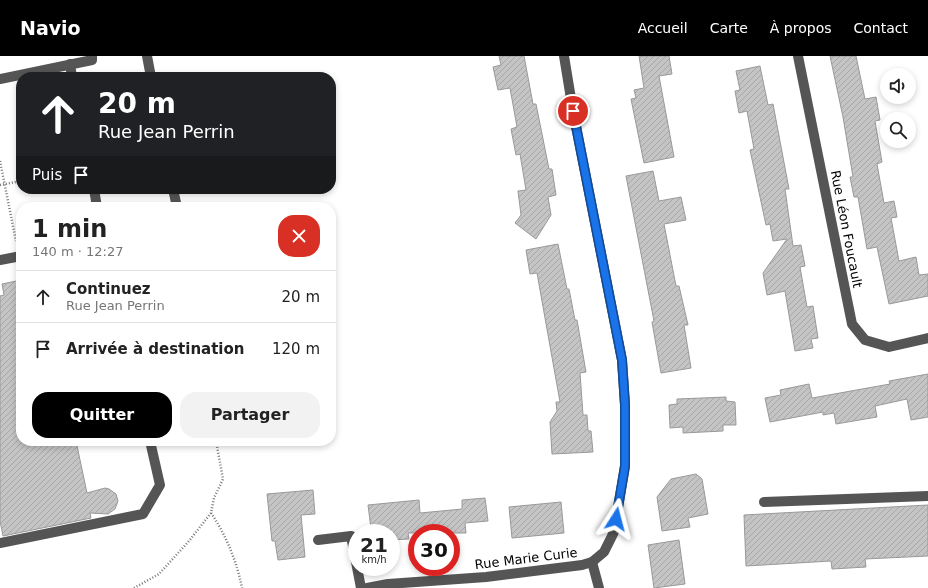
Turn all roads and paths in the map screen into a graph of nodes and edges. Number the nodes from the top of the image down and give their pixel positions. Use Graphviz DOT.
graph roads {
  1 [pos="92,56"];
  2 [pos="147,56"];
  3 [pos="564,56"];
  4 [pos="798,56"];
  5 [pos="70,64"];
  6 [pos="33,72"];
  7 [pos="71,72"];
  8 [pos="150,72"];
  9 [pos="16,76"];
  10 [pos="0,79"];
  11 [pos="0,161"];
  12 [pos="16,182"];
  13 [pos="5,184"];
  14 [pos="0,185"];
  15 [pos="16,242"];
  16 [pos="16,257"];
  17 [pos="0,260"];
  18 [pos="928,338"];
  19 [pos="151,446"];
  20 [pos="217,446"];
  21 [pos="928,496"];
  22 [pos="764,502"];
  23 [pos="211,513"];
  24 [pos="318,540"];
  25 [pos="0,543"];
  26 [pos="592,562"];
  27 [pos="134,588"];
  28 [pos="242,588"];
  29 [pos="361,588"];
  30 [pos="367,588"];
  31 [pos="599,588"];
  1 -- 5 [label="street"];
  2 -- 8 [label="street"];
  3 -- 26 [label="street, Rue Marie Curie"];
  4 -- 18 [label="street, Rue Léon Foucault"];
  5 -- 6 [label="street"];
  5 -- 7 [label="street"];
  9 -- 10 [label="street"];
  11 -- 13 [label="path"];
  12 -- 13 [label="path"];
  13 -- 14 [label="path"];
  13 -- 15 [label="path"];
  16 -- 17 [label="street"];
  19 -- 25 [label="street"];
  20 -- 23 [label="path"];
  21 -- 22 [label="street"];
  23 -- 27 [label="path"];
  23 -- 28 [label="path"];
  24 -- 29 [label="street"];
  26 -- 30 [label="street, Rue Marie Curie"];
  26 -- 31 [label="street, Rue Marie Curie"];
}
